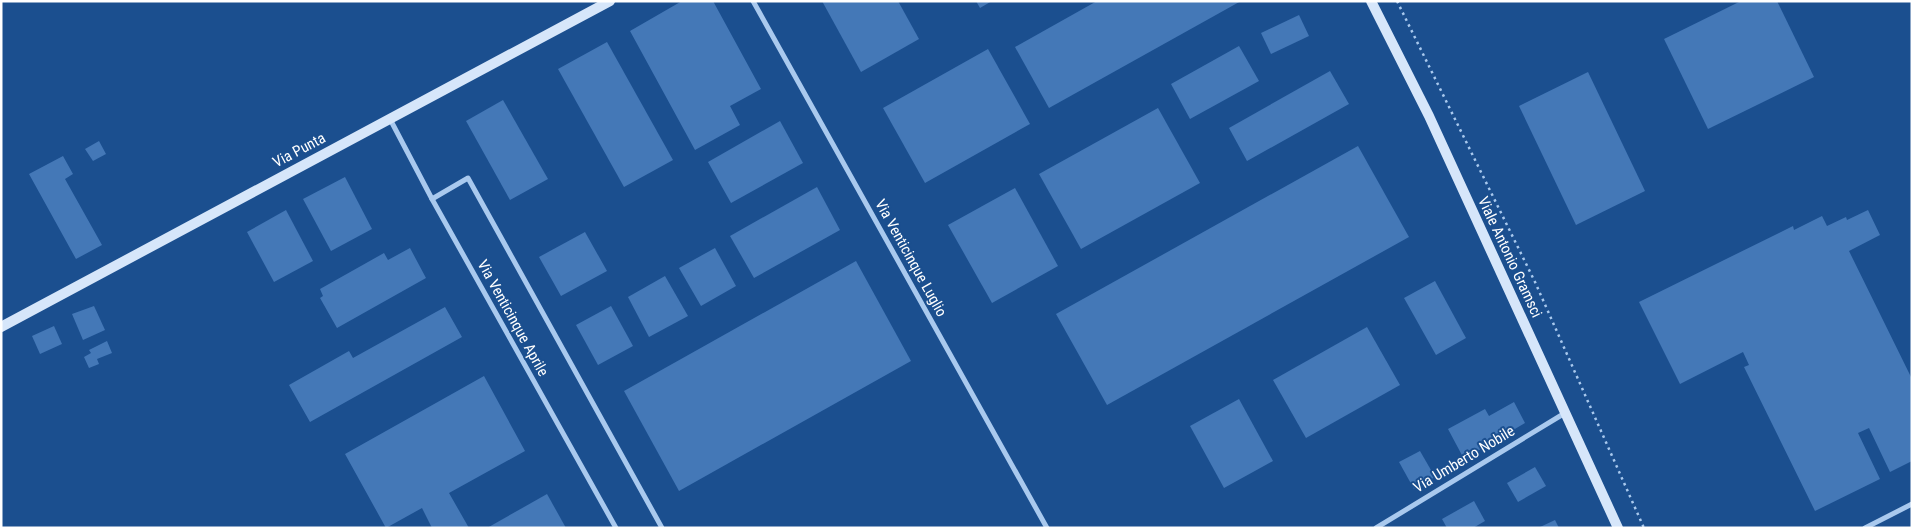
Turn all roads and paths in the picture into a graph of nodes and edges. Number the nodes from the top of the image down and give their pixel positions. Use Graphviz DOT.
graph roads {
  1 [pos="610,1"];
  2 [pos="753,1"];
  3 [pos="1372,1"];
  4 [pos="1397,1"];
  5 [pos="390,119"];
  6 [pos="432,199"];
  7 [pos="1,327"];
  8 [pos="1565,412"];
  9 [pos="1912,504"];
  10 [pos="616,528"];
  11 [pos="662,528"];
  12 [pos="1047,528"];
  13 [pos="1376,528"];
  14 [pos="1618,528"];
  15 [pos="1644,528"];
  16 [pos="1865,528"];
  1 -- 5 [label="street, Via Punta"];
  2 -- 12 [label="street, Via Venticinque Luglio"];
  3 -- 8 [label="street, Viale Antonio Gramsci"];
  4 -- 15 [label="path"];
  5 -- 6 [label="street, Via Venticinque Aprile"];
  5 -- 7 [label="street, Via Punta"];
  6 -- 10 [label="street, Via Venticinque Aprile"];
  6 -- 11 [label="street"];
  8 -- 13 [label="street, Via Umberto Nobile"];
  8 -- 14 [label="street, Viale Antonio Gramsci"];
  9 -- 16 [label="street"];
}
